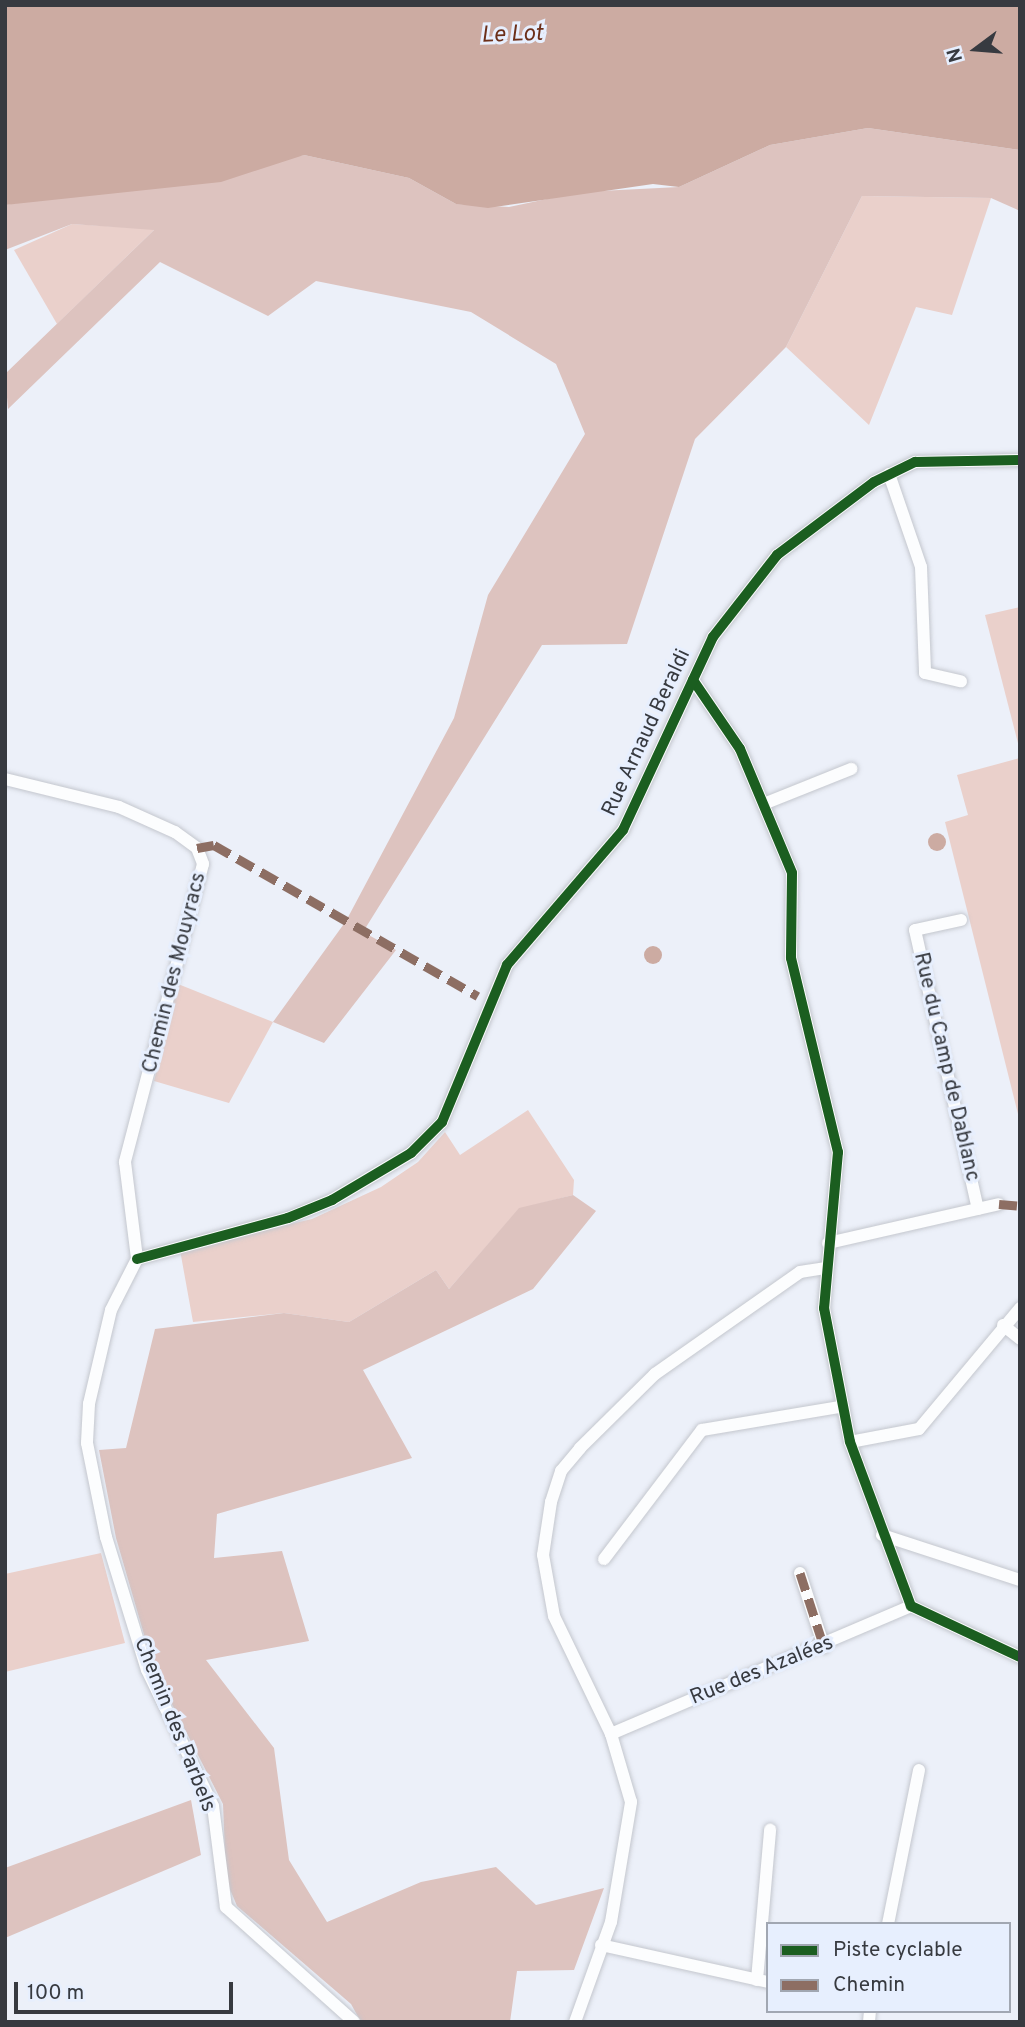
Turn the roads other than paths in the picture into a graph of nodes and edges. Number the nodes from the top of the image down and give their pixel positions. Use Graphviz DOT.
graph roads {
  1 [pos="1020,460"];
  2 [pos="889,474"];
  3 [pos="693,680"];
  4 [pos="961,681"];
  5 [pos="851,769"];
  6 [pos="5,779"];
  7 [pos="766,803"];
  8 [pos="961,920"];
  9 [pos="999,1203"];
  10 [pos="978,1209"];
  11 [pos="828,1243"];
  12 [pos="137,1259"];
  13 [pos="825,1268"];
  14 [pos="1020,1308"];
  15 [pos="1003,1325"];
  16 [pos="1020,1339"];
  17 [pos="839,1407"];
  18 [pos="850,1442"];
  19 [pos="882,1535"];
  20 [pos="604,1559"];
  21 [pos="800,1573"];
  22 [pos="1020,1580"];
  23 [pos="911,1606"];
  24 [pos="824,1647"];
  25 [pos="1020,1657"];
  26 [pos="611,1734"];
  27 [pos="919,1770"];
  28 [pos="770,1830"];
  29 [pos="888,1922"];
  30 [pos="601,1945"];
  31 [pos="763,1981"];
  32 [pos="354,2022"];
  33 [pos="575,2022"];
  1 -- 2 [label="street, Rue Arnaud Beraldi"];
  2 -- 3 [label="street, Rue Arnaud Beraldi"];
  2 -- 4 [label="street"];
  3 -- 7 [label="street"];
  3 -- 12 [label="street, Rue Arnaud Beraldi"];
  5 -- 7 [label="street"];
  6 -- 12 [label="street, Chemin des Mouyracs"];
  7 -- 11 [label="street"];
  8 -- 10 [label="street, Rue du Camp de Dablanc"];
  9 -- 10 [label="street, Rue du Camp de Dablanc"];
  10 -- 11 [label="street, Rue du Camp de Dablanc"];
  11 -- 13 [label="street"];
  12 -- 32 [label="street, Chemin des Parbels"];
  13 -- 17 [label="street"];
  13 -- 26 [label="street"];
  14 -- 15 [label="street"];
  15 -- 16 [label="street"];
  15 -- 18 [label="street"];
  17 -- 18 [label="street"];
  17 -- 20 [label="street"];
  18 -- 19 [label="street"];
  19 -- 22 [label="street"];
  19 -- 23 [label="street"];
  21 -- 24 [label="street"];
  23 -- 24 [label="street, Rue des Azalées"];
  23 -- 25 [label="street"];
  24 -- 26 [label="street, Rue des Azalées"];
  26 -- 30 [label="street"];
  27 -- 29 [label="street"];
  28 -- 31 [label="street"];
  30 -- 31 [label="street"];
  30 -- 33 [label="street"];
}
